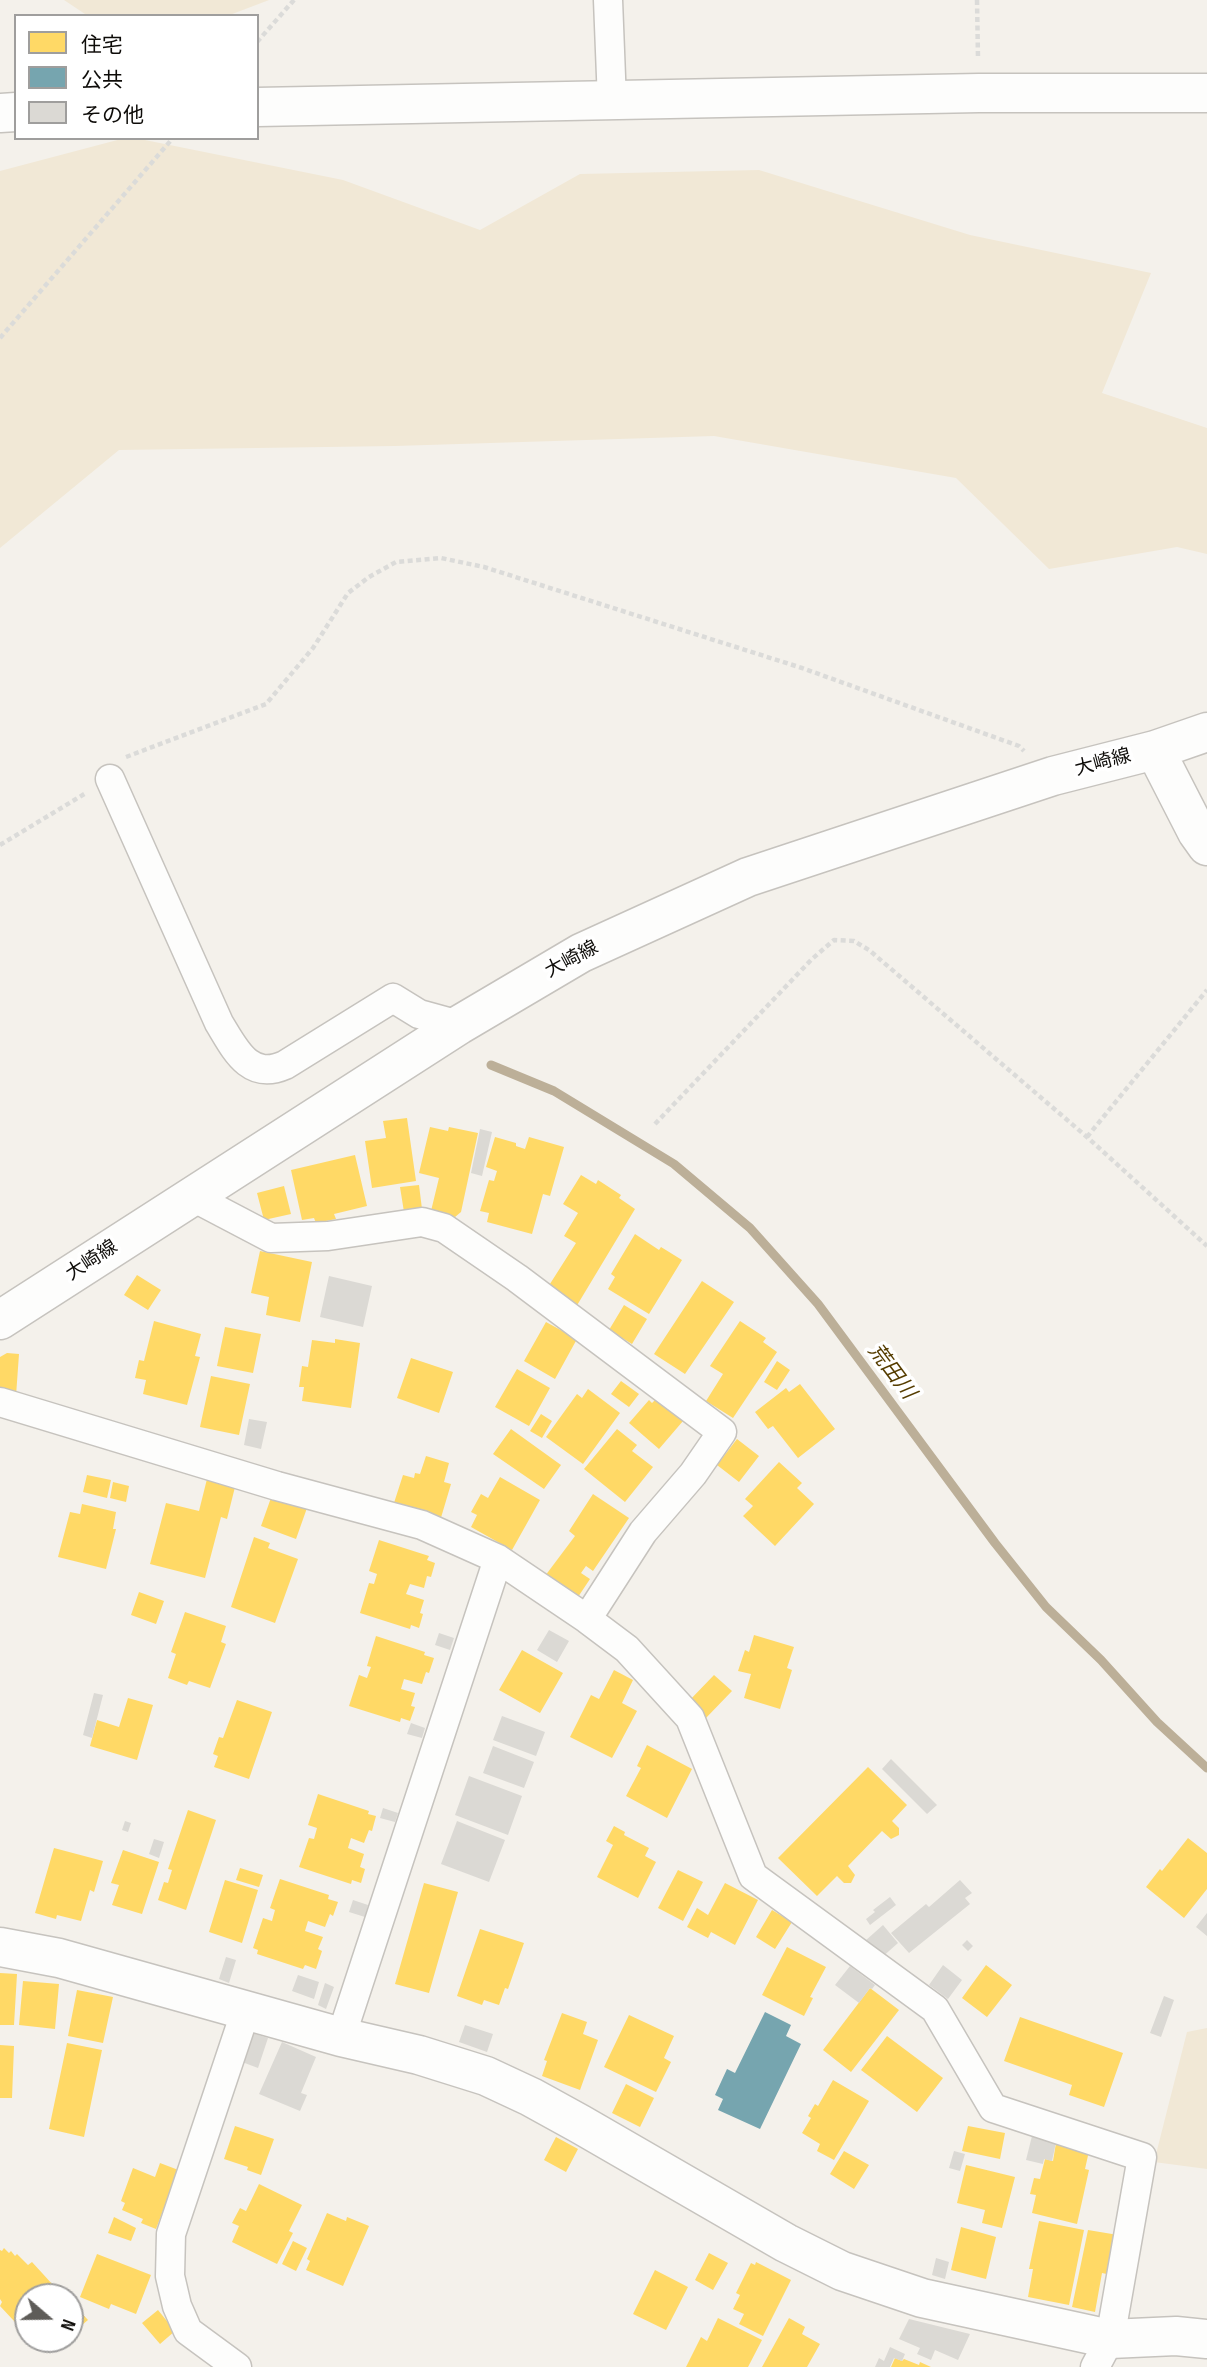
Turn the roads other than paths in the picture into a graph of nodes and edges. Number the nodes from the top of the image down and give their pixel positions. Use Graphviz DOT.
graph roads {
  1 [pos="608,0"];
  2 [pos="1207,93"];
  3 [pos="612,102"];
  4 [pos="259,107"];
  5 [pos="1207,732"];
  6 [pos="1155,750"];
  7 [pos="110,779"];
  8 [pos="1204,836"];
  9 [pos="458,1025"];
  10 [pos="191,1196"];
  11 [pos="0,1320"];
  12 [pos="0,1402"];
  13 [pos="498,1559"];
  14 [pos="587,1619"];
  15 [pos="0,1947"];
  16 [pos="246,2010"];
  17 [pos="341,2036"];
  18 [pos="1207,2339"];
  19 [pos="1103,2353"];
  20 [pos="237,2367"];
  1 -- 3 [label="street"];
  2 -- 3 [label="street"];
  3 -- 4 [label="street"];
  5 -- 6 [label="street, 大崎線"];
  6 -- 8 [label="street"];
  6 -- 9 [label="street, 大崎線"];
  7 -- 9 [label="street"];
  9 -- 10 [label="street, 大崎線"];
  10 -- 11 [label="street, 大崎線"];
  10 -- 14 [label="street"];
  12 -- 13 [label="street"];
  13 -- 14 [label="street"];
  13 -- 17 [label="street"];
  14 -- 19 [label="street"];
  15 -- 16 [label="street"];
  16 -- 17 [label="street"];
  16 -- 20 [label="street"];
  17 -- 19 [label="street"];
  18 -- 19 [label="street"];
}
